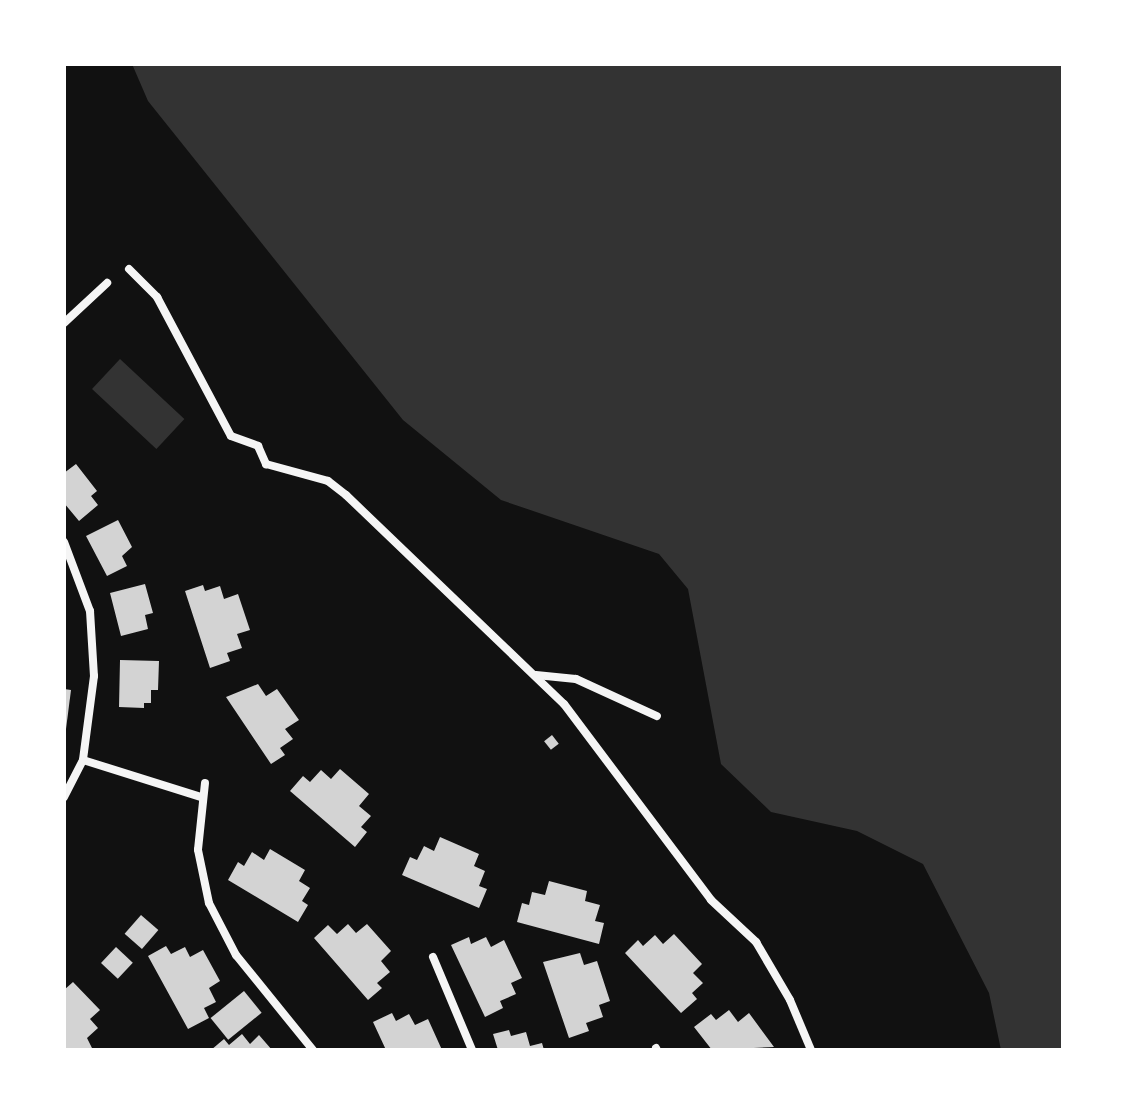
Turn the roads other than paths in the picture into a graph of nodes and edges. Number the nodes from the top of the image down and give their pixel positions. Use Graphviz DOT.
graph roads {
  1 [pos="129,269"];
  2 [pos="107,283"];
  3 [pos="64,323"];
  4 [pos="64,542"];
  5 [pos="535,675"];
  6 [pos="657,716"];
  7 [pos="83,760"];
  8 [pos="205,783"];
  9 [pos="64,797"];
  10 [pos="201,797"];
  11 [pos="433,957"];
  12 [pos="313,1050"];
  13 [pos="472,1050"];
  14 [pos="811,1050"];
  1 -- 5 [label="street"];
  2 -- 3 [label="street"];
  4 -- 7 [label="street"];
  5 -- 6 [label="street"];
  5 -- 14 [label="street"];
  7 -- 9 [label="street"];
  7 -- 10 [label="street"];
  8 -- 10 [label="street"];
  10 -- 12 [label="street"];
  11 -- 13 [label="street"];
}
